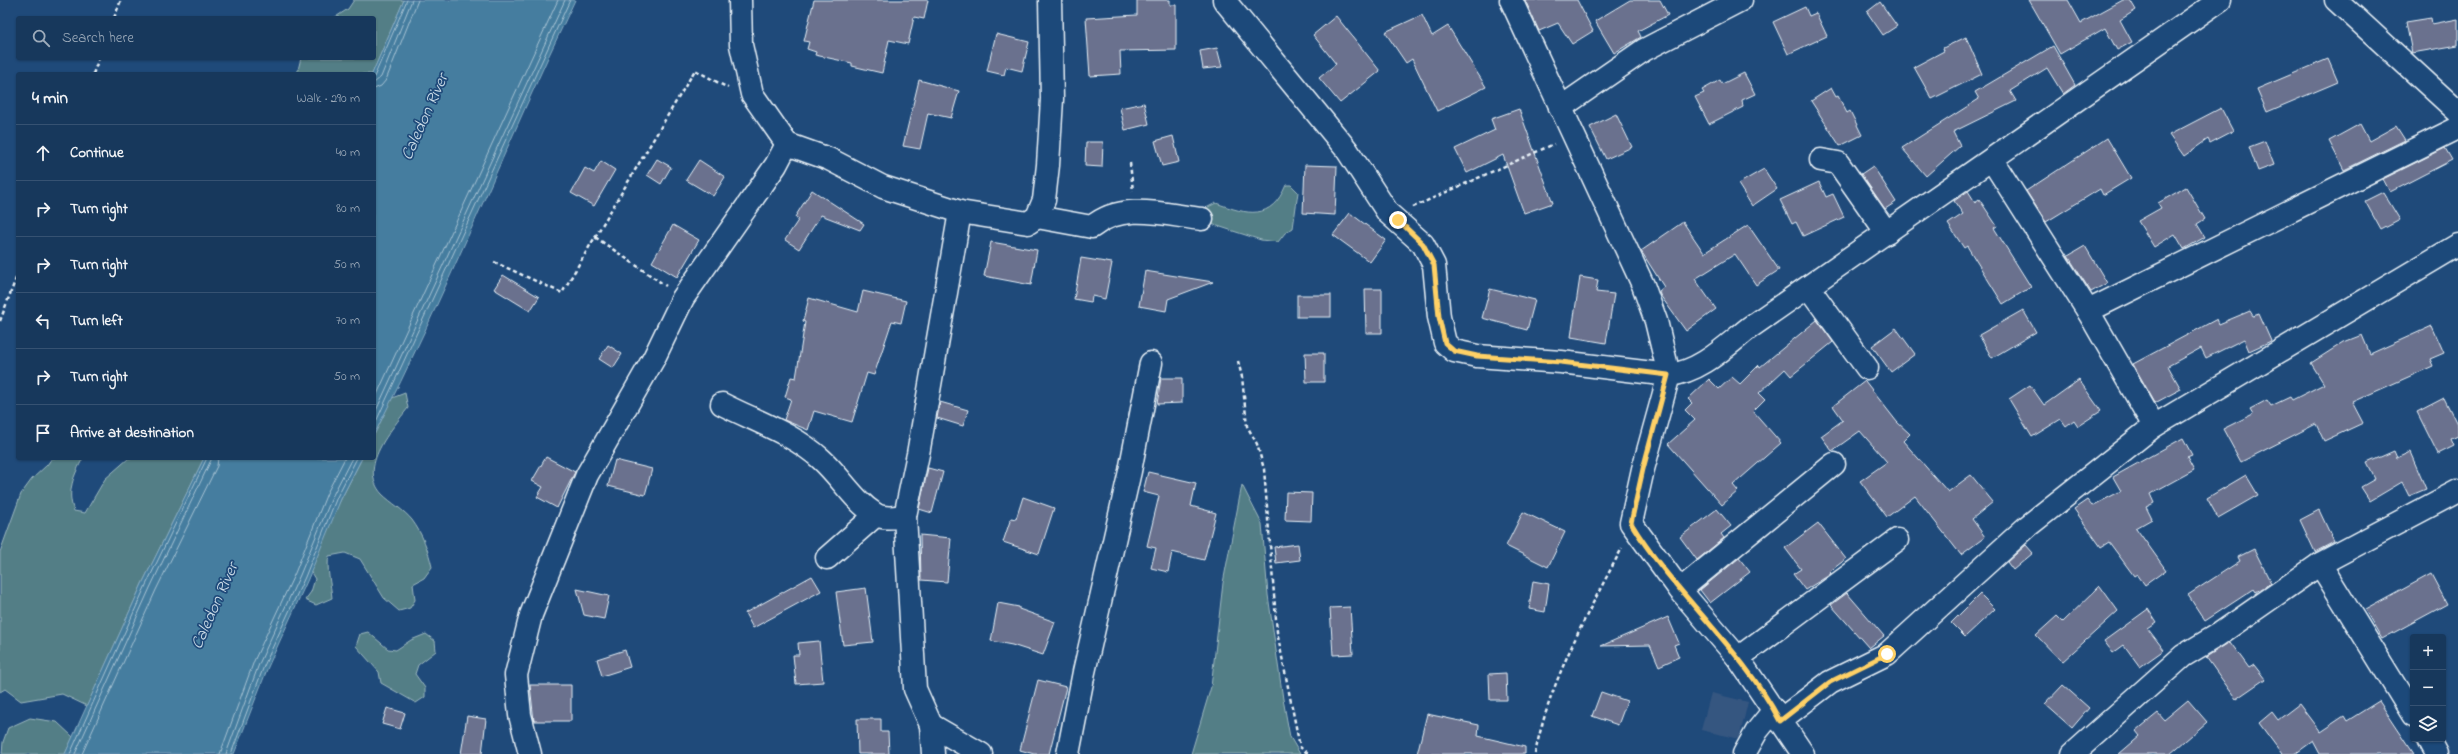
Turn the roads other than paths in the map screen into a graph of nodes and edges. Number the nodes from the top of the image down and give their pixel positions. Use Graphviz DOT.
graph roads {
  1 [pos="740,0"];
  2 [pos="1050,0"];
  3 [pos="1224,0"];
  4 [pos="1511,0"];
  5 [pos="1741,0"];
  6 [pos="2220,0"];
  7 [pos="2336,0"];
  8 [pos="1560,108"];
  9 [pos="2458,112"];
  10 [pos="2458,128"];
  11 [pos="788,144"];
  12 [pos="1821,160"];
  13 [pos="1992,160"];
  14 [pos="960,212"];
  15 [pos="1037,217"];
  16 [pos="1202,219"];
  17 [pos="1887,232"];
  18 [pos="2458,245"];
  19 [pos="1809,288"];
  20 [pos="2088,311"];
  21 [pos="1151,363"];
  22 [pos="1867,368"];
  23 [pos="1668,375"];
  24 [pos="722,404"];
  25 [pos="2154,426"];
  26 [pos="1834,464"];
  27 [pos="2458,491"];
  28 [pos="876,515"];
  29 [pos="905,516"];
  30 [pos="1897,540"];
  31 [pos="826,558"];
  32 [pos="2320,564"];
  33 [pos="1680,590"];
  34 [pos="1738,658"];
  35 [pos="2410,710"];
  36 [pos="1777,716"];
  37 [pos="931,725"];
  38 [pos="2430,742"];
  39 [pos="530,754"];
  40 [pos="933,754"];
  41 [pos="981,754"];
  42 [pos="1068,754"];
  43 [pos="1744,754"];
  44 [pos="1803,754"];
  45 [pos="2073,754"];
  46 [pos="2436,754"];
  1 -- 11 [label="street"];
  2 -- 15 [label="street"];
  3 -- 23 [label="street"];
  4 -- 8 [label="street"];
  5 -- 8 [label="street"];
  6 -- 13 [label="street"];
  7 -- 9 [label="street"];
  8 -- 23 [label="street"];
  10 -- 20 [label="street"];
  11 -- 14 [label="street"];
  11 -- 39 [label="street"];
  12 -- 17 [label="street"];
  13 -- 17 [label="street"];
  13 -- 20 [label="street"];
  14 -- 15 [label="street"];
  14 -- 29 [label="street"];
  15 -- 16 [label="street"];
  17 -- 19 [label="street"];
  18 -- 25 [label="street"];
  19 -- 22 [label="street"];
  19 -- 23 [label="street"];
  20 -- 25 [label="street"];
  21 -- 42 [label="street"];
  23 -- 33 [label="street"];
  24 -- 28 [label="street"];
  25 -- 36 [label="street"];
  26 -- 33 [label="street"];
  27 -- 32 [label="street"];
  28 -- 29 [label="street"];
  28 -- 31 [label="street"];
  29 -- 37 [label="street"];
  30 -- 34 [label="street"];
  32 -- 35 [label="street"];
  32 -- 45 [label="street"];
  33 -- 34 [label="street"];
  34 -- 36 [label="street"];
  36 -- 43 [label="street"];
  36 -- 44 [label="street"];
  37 -- 40 [label="street"];
  37 -- 41 [label="street"];
  38 -- 46 [label="street"];
}
